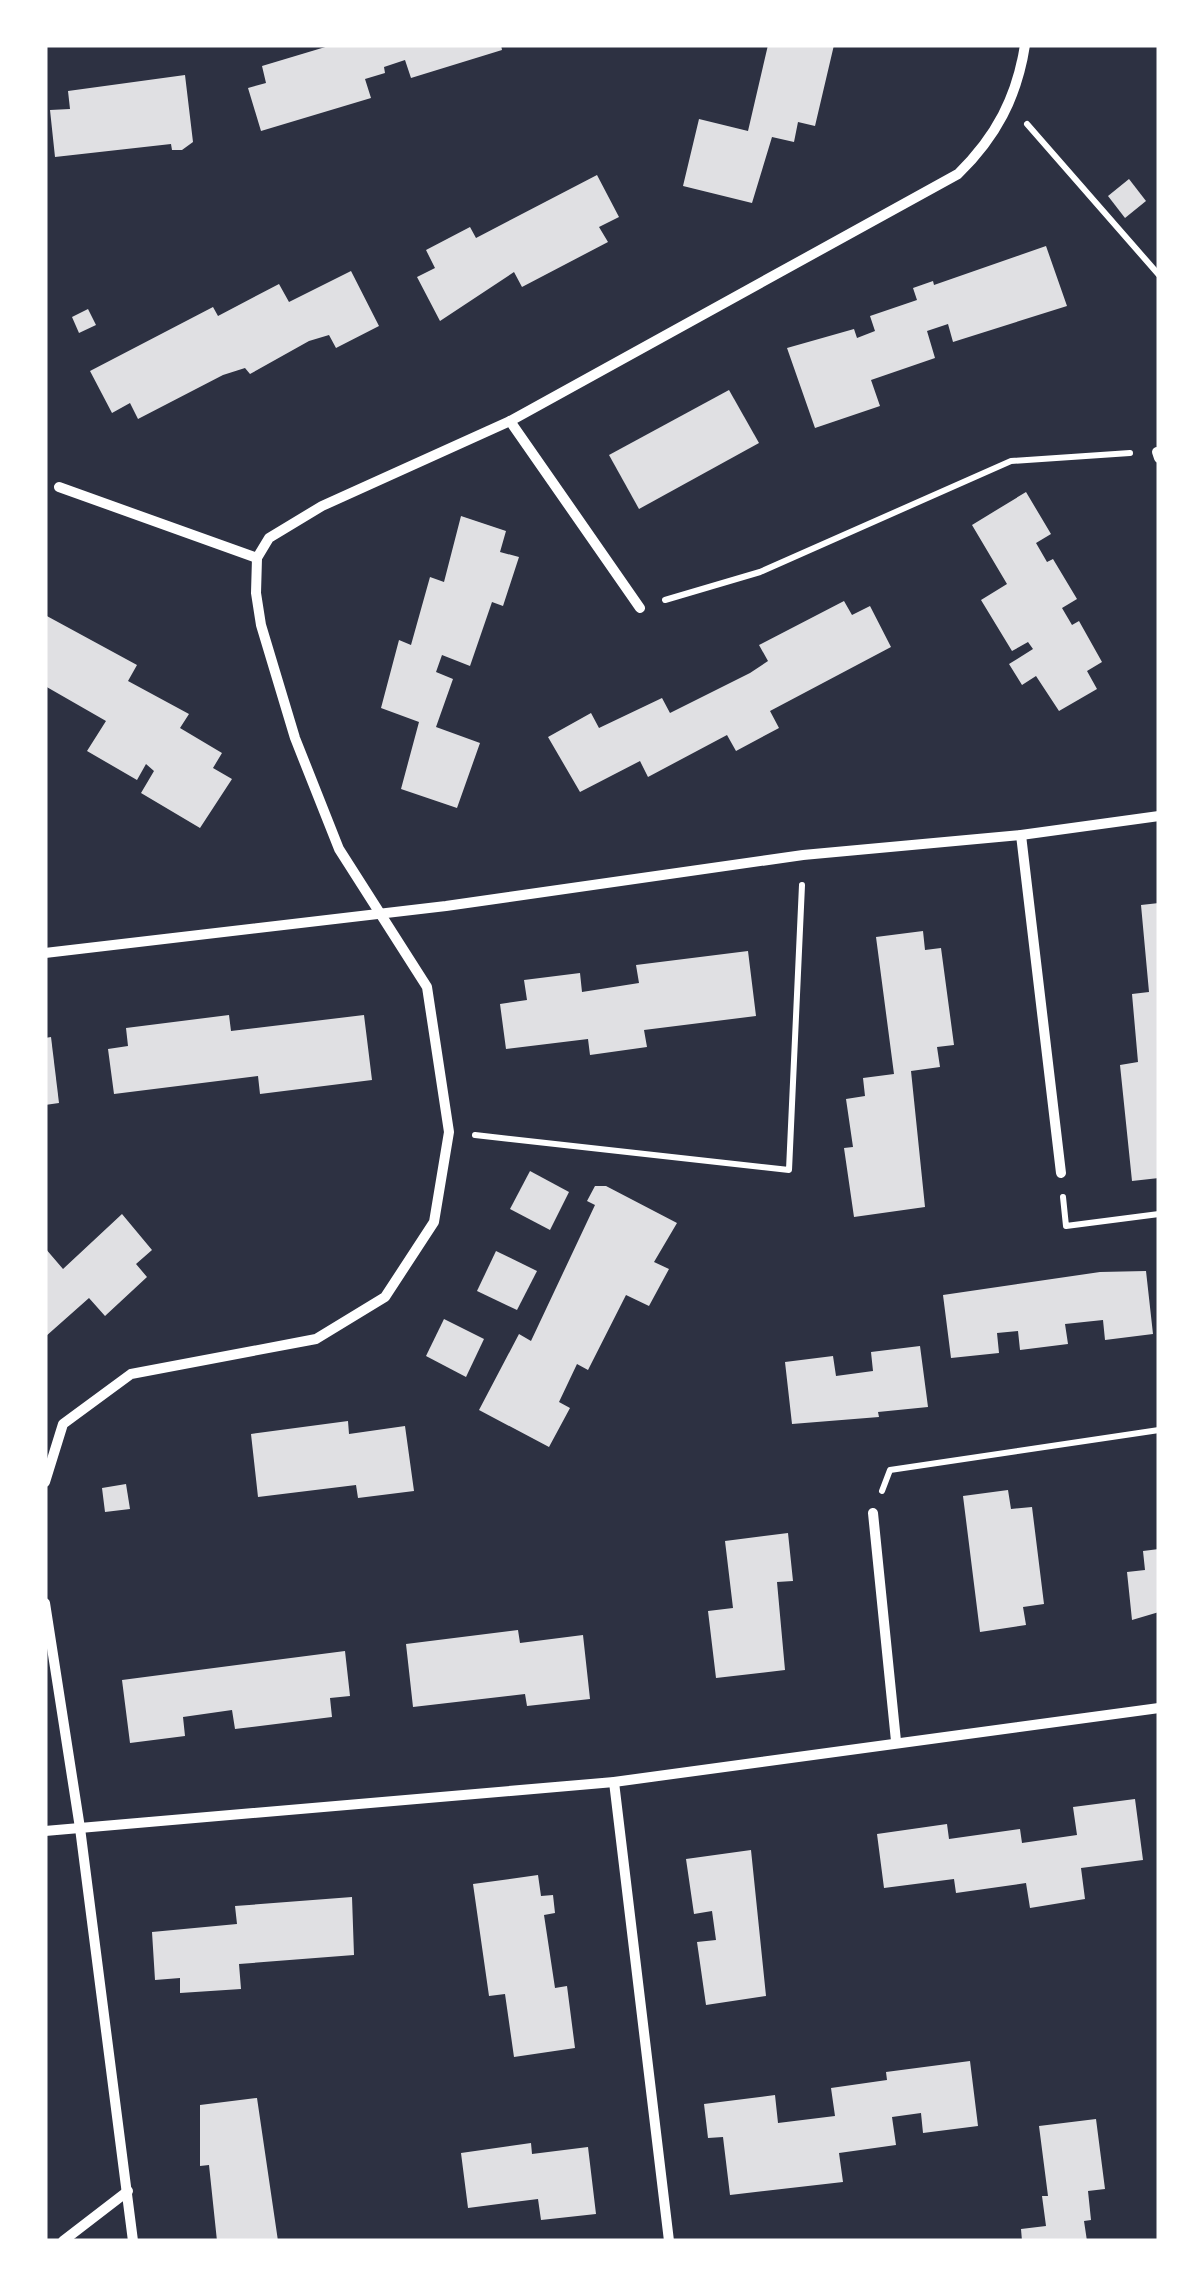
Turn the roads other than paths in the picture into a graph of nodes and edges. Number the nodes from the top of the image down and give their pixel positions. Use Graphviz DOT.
graph roads {
  1 [pos="1025,45"];
  2 [pos="510,421"];
  3 [pos="59,487"];
  4 [pos="257,558"];
  5 [pos="640,608"];
  6 [pos="1159,816"];
  7 [pos="1022,836"];
  8 [pos="380,911"];
  9 [pos="45,953"];
  10 [pos="1061,1174"];
  11 [pos="45,1482"];
  12 [pos="873,1512"];
  13 [pos="45,1603"];
  14 [pos="1159,1708"];
  15 [pos="896,1741"];
  16 [pos="614,1782"];
  17 [pos="80,1828"];
  18 [pos="45,1831"];
  19 [pos="128,2191"];
  20 [pos="63,2241"];
  21 [pos="133,2241"];
  22 [pos="669,2241"];
  1 -- 2 [label="street"];
  2 -- 4 [label="street"];
  2 -- 5 [label="street"];
  3 -- 4 [label="street"];
  4 -- 8 [label="street"];
  6 -- 7 [label="street"];
  7 -- 8 [label="street"];
  7 -- 10 [label="street"];
  8 -- 9 [label="street"];
  8 -- 11 [label="street"];
  12 -- 15 [label="street"];
  13 -- 17 [label="street"];
  14 -- 15 [label="street"];
  15 -- 16 [label="street"];
  16 -- 17 [label="street"];
  16 -- 22 [label="street"];
  17 -- 18 [label="street"];
  17 -- 19 [label="street"];
  19 -- 20 [label="street"];
  19 -- 21 [label="street"];
}
